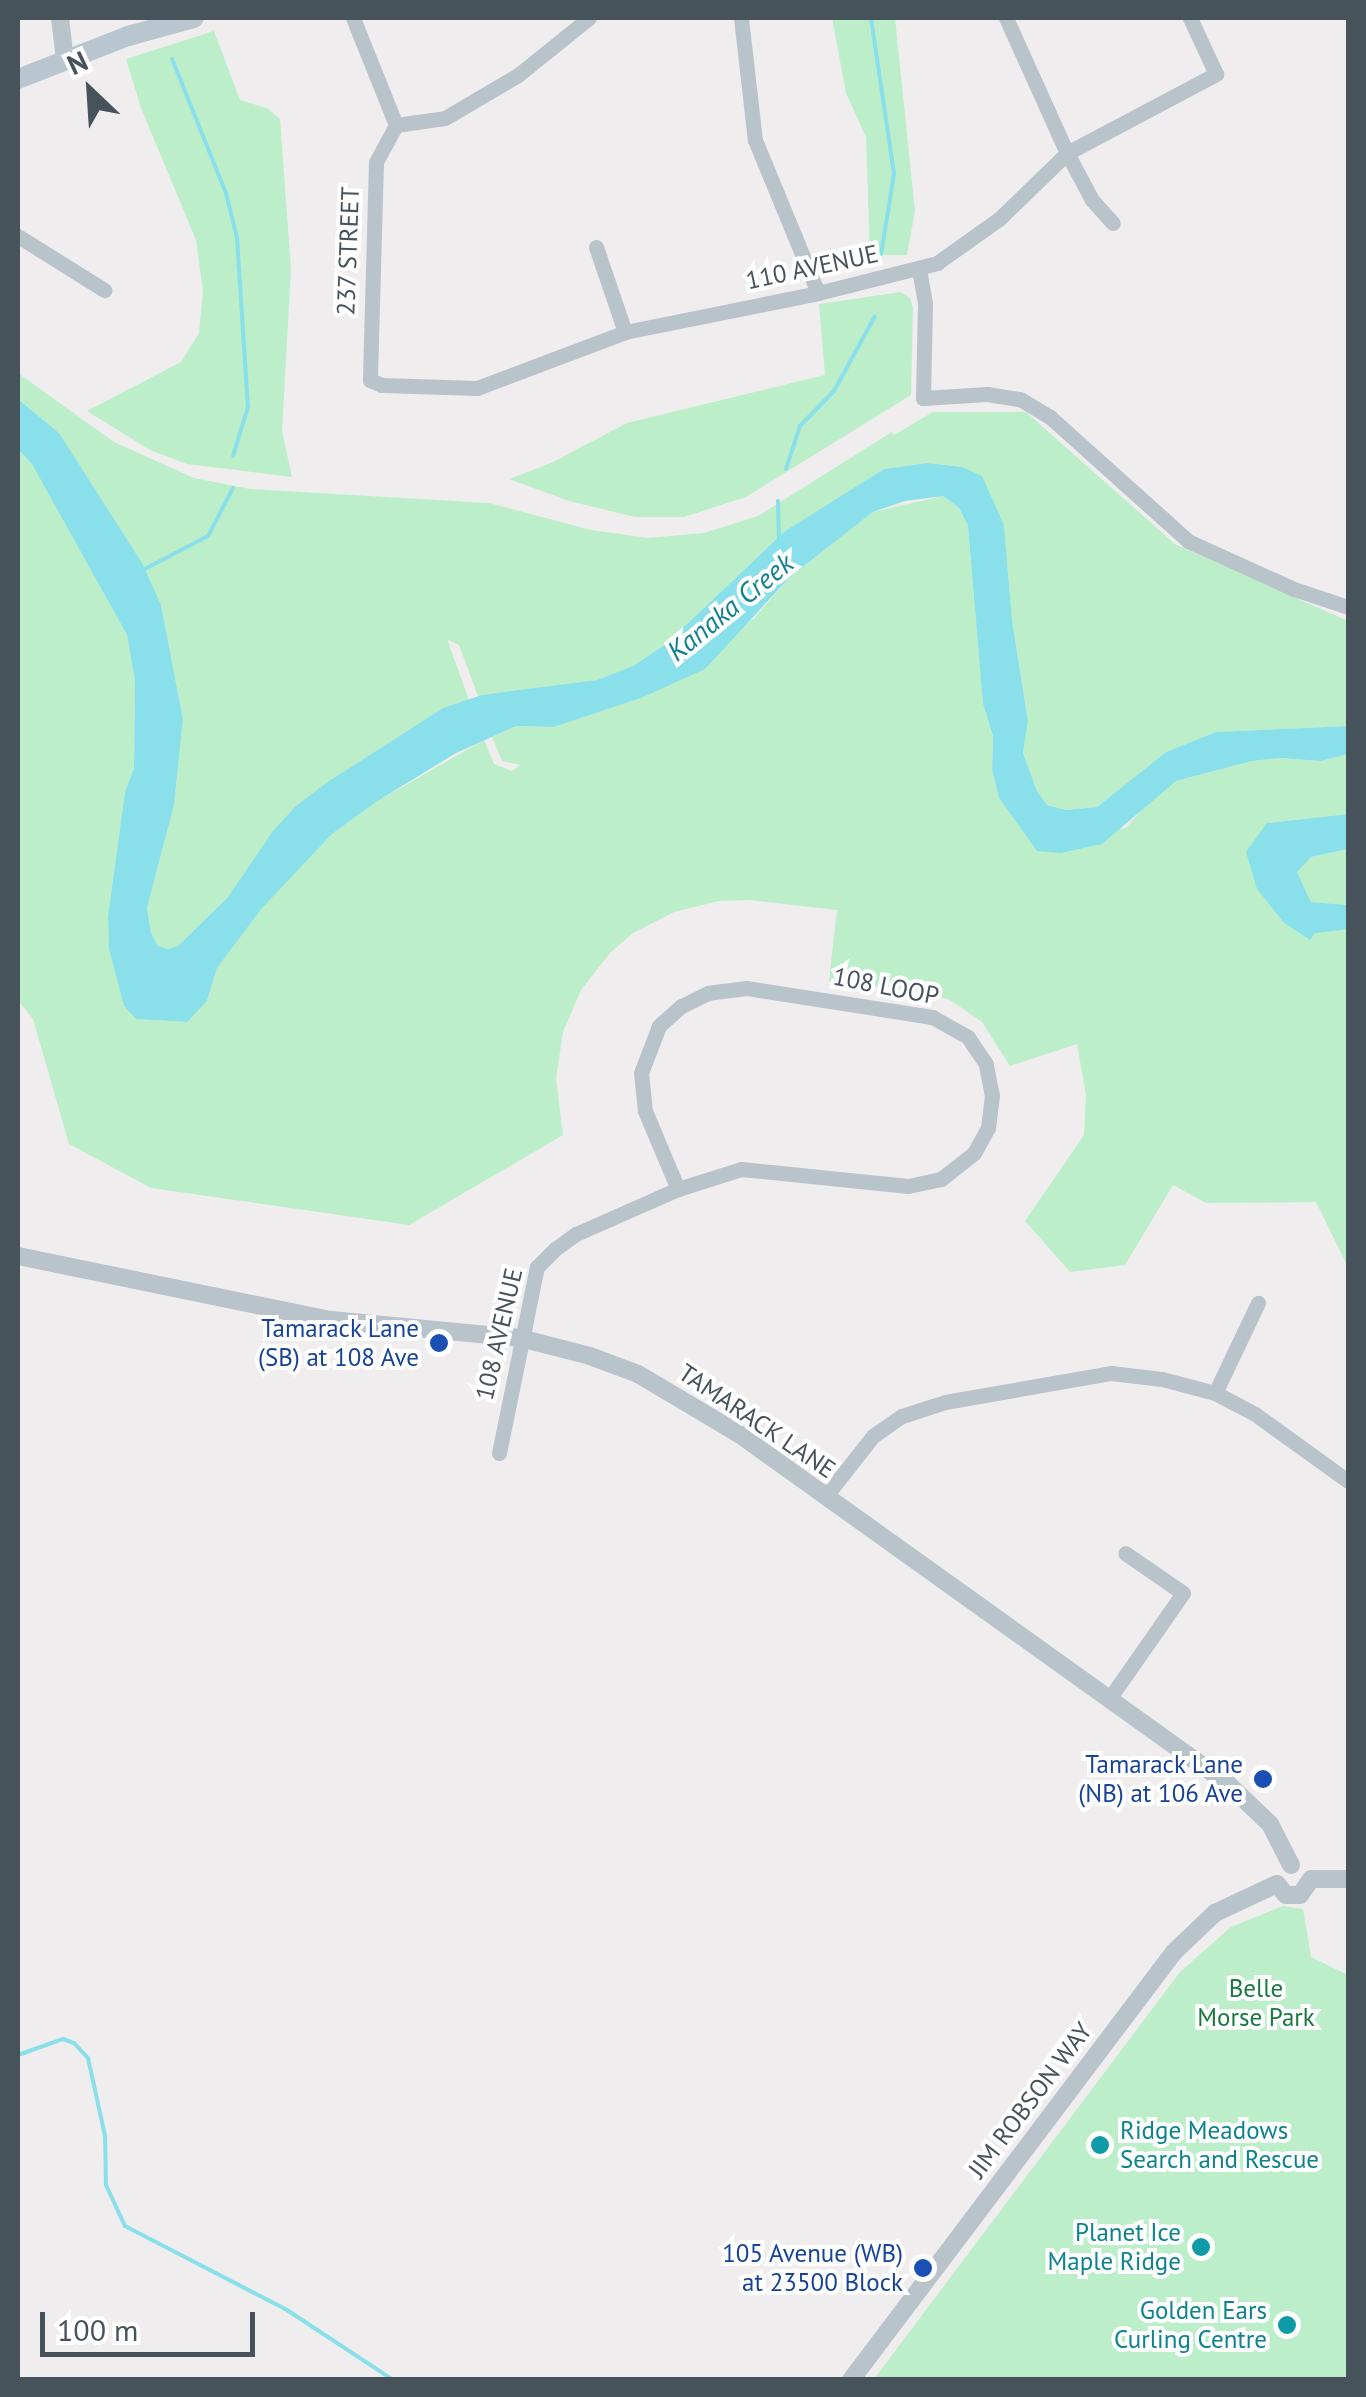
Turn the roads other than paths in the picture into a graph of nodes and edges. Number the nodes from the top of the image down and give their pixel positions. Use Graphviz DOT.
graph roads {
  1 [pos="60,18"];
  2 [pos="194,18"];
  3 [pos="352,18"];
  4 [pos="589,18"];
  5 [pos="741,18"];
  6 [pos="1006,18"];
  7 [pos="1190,18"];
  8 [pos="65,60"];
  9 [pos="18,80"];
  10 [pos="396,125"];
  11 [pos="1067,153"];
  12 [pos="1113,222"];
  13 [pos="18,236"];
  14 [pos="596,247"];
  15 [pos="919,269"];
  16 [pos="104,290"];
  17 [pos="818,294"];
  18 [pos="624,332"];
  19 [pos="370,380"];
  20 [pos="1348,607"];
  21 [pos="678,1189"];
  22 [pos="18,1256"];
  23 [pos="1258,1303"];
  24 [pos="520,1338"];
  25 [pos="1215,1394"];
  26 [pos="498,1453"];
  27 [pos="1348,1481"];
  28 [pos="825,1496"];
  29 [pos="1125,1553"];
  30 [pos="1109,1699"];
  31 [pos="1290,1864"];
  32 [pos="1311,1879"];
  33 [pos="1348,1879"];
  34 [pos="1278,1884"];
  35 [pos="852,2380"];
  1 -- 8 [label="street"];
  2 -- 8 [label="main road"];
  3 -- 10 [label="street"];
  4 -- 10 [label="street"];
  5 -- 17 [label="street"];
  6 -- 11 [label="street"];
  7 -- 11 [label="street, 110 AVENUE"];
  8 -- 9 [label="main road"];
  10 -- 19 [label="street, 237 STREET"];
  11 -- 12 [label="street"];
  11 -- 15 [label="street, 110 AVENUE"];
  13 -- 16 [label="street"];
  14 -- 18 [label="street"];
  15 -- 17 [label="street, 110 AVENUE"];
  15 -- 20 [label="street"];
  17 -- 18 [label="street, 110 AVENUE"];
  18 -- 19 [label="street, 110 AVENUE"];
  21 -- 21 [label="street, 108 LOOP"];
  21 -- 24 [label="street, 108 AVENUE"];
  22 -- 24 [label="street, TAMARACK LANE"];
  23 -- 25 [label="street"];
  24 -- 26 [label="street, 108 AVENUE"];
  24 -- 28 [label="street, TAMARACK LANE"];
  25 -- 27 [label="street"];
  25 -- 28 [label="street"];
  28 -- 30 [label="street, TAMARACK LANE"];
  29 -- 30 [label="street"];
  30 -- 31 [label="street, TAMARACK LANE"];
  31 -- 32 [label="street"];
  31 -- 34 [label="street"];
  32 -- 33 [label="street"];
  32 -- 34 [label="street"];
  34 -- 35 [label="street, JIM ROBSON WAY"];
}
